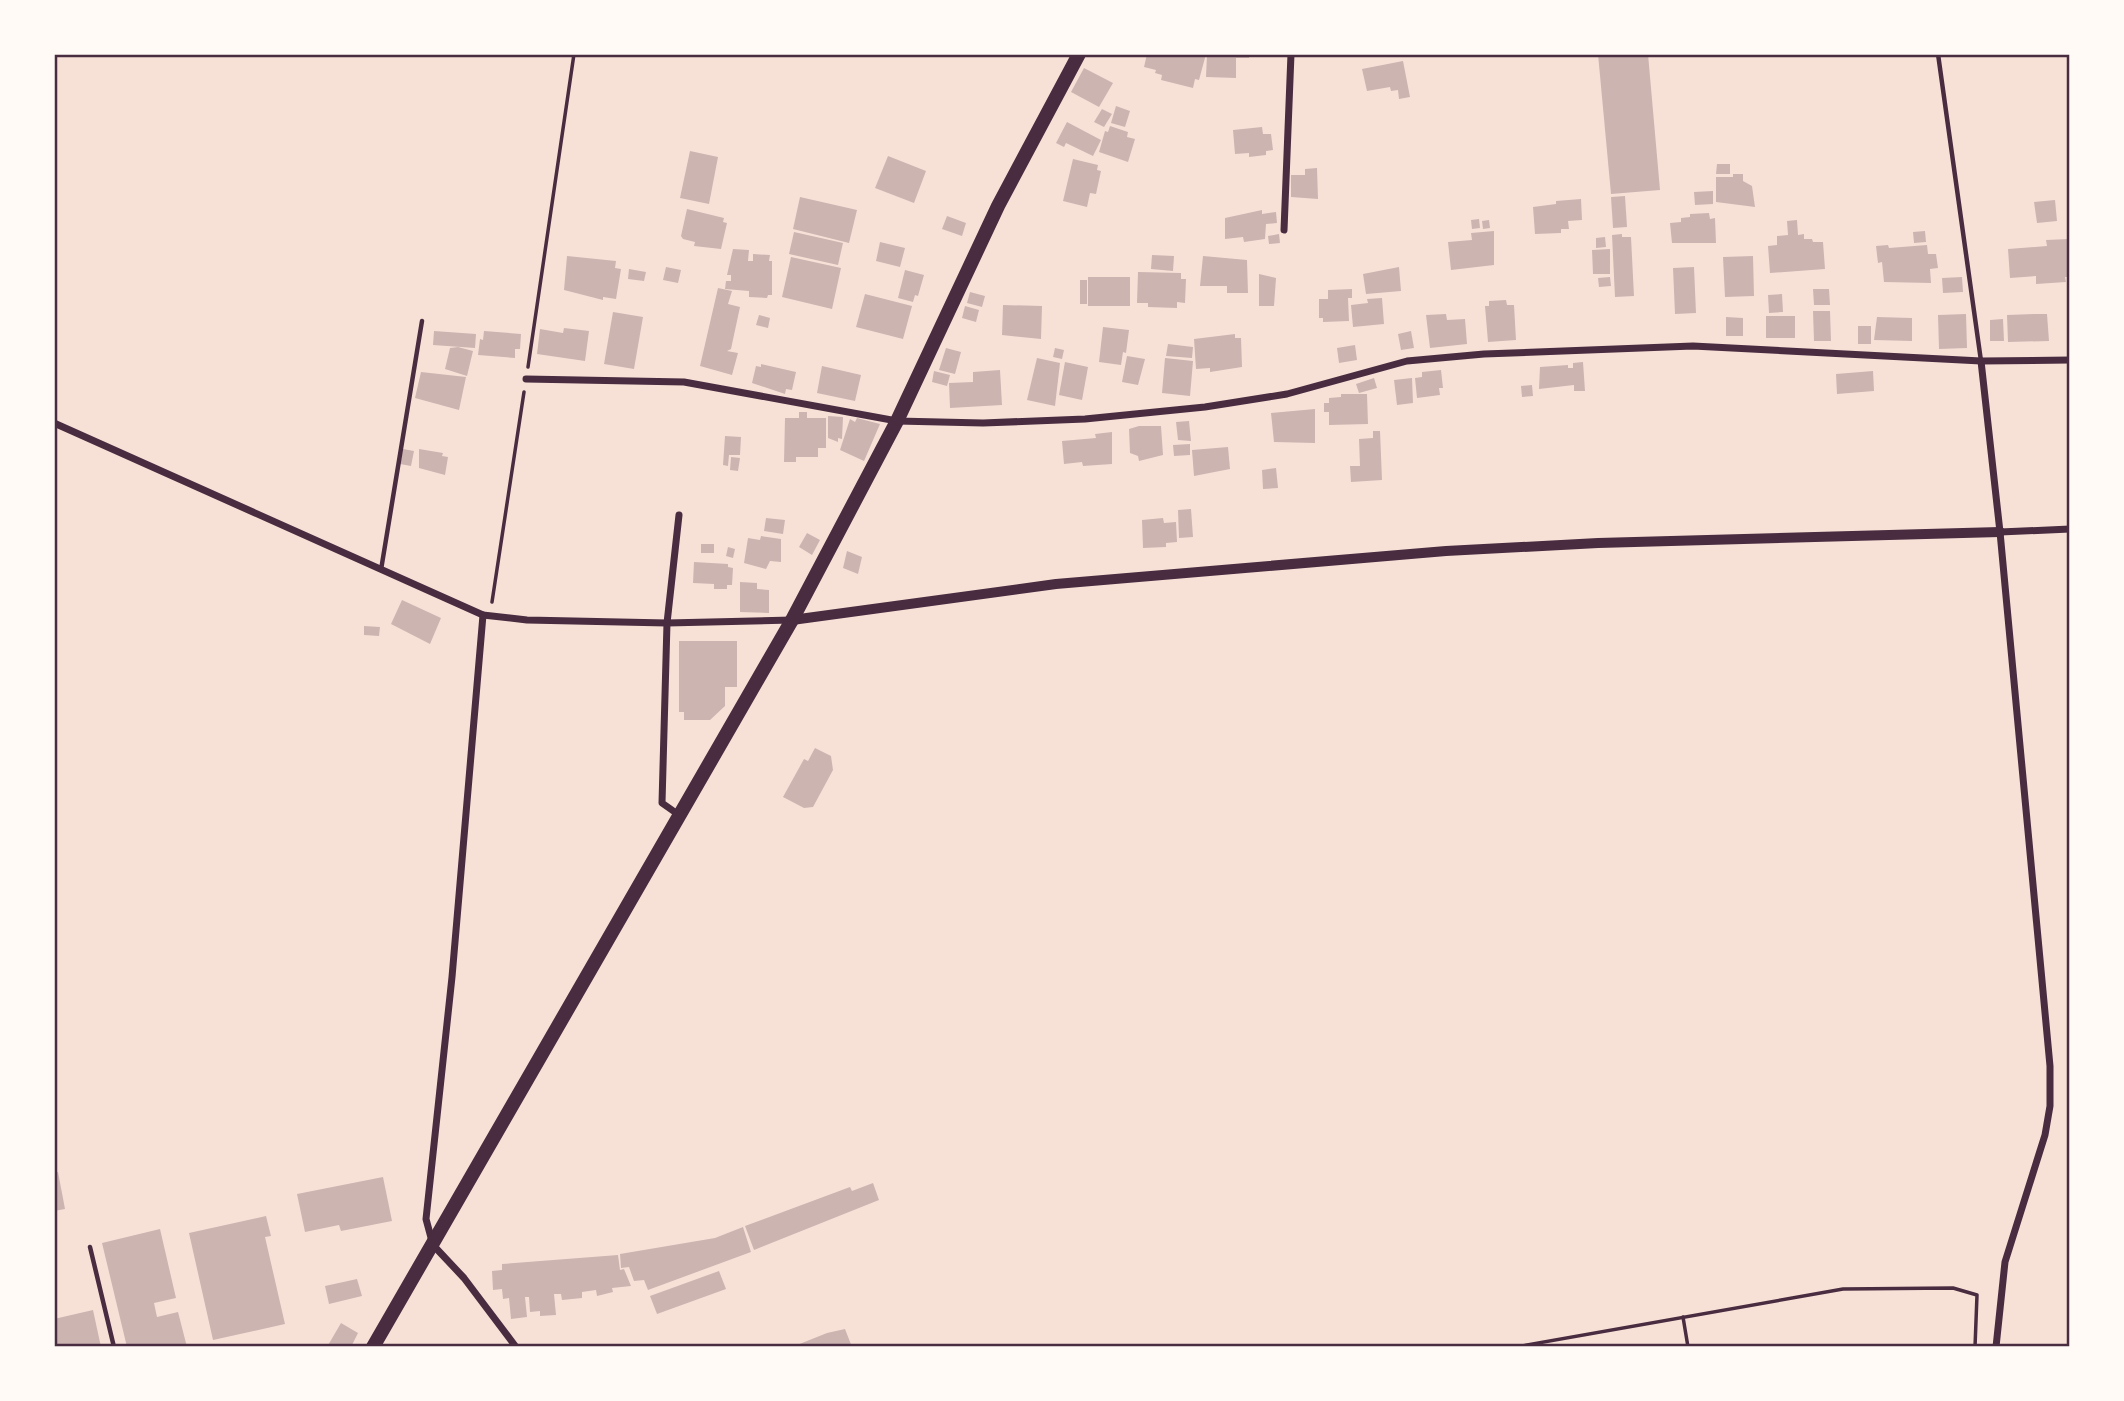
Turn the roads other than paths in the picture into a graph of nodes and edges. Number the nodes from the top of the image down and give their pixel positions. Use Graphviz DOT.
graph roads {
  1 [pos="1079,54"];
  2 [pos="1291,54"];
  3 [pos="1938,54"];
  4 [pos="1284,230"];
  5 [pos="422,321"];
  6 [pos="2070,360"];
  7 [pos="1981,361"];
  8 [pos="526,379"];
  9 [pos="897,421"];
  10 [pos="54,423"];
  11 [pos="679,515"];
  12 [pos="2070,529"];
  13 [pos="2000,532"];
  14 [pos="381,571"];
  15 [pos="486,615"];
  16 [pos="792,620"];
  17 [pos="667,623"];
  18 [pos="679,815"];
  19 [pos="433,1245"];
  20 [pos="90,1247"];
  21 [pos="114,1347"];
  22 [pos="373,1347"];
  23 [pos="516,1347"];
  24 [pos="1996,1347"];
  1 -- 9 [label="main road"];
  2 -- 4 [label="street"];
  3 -- 7 [label="lane"];
  5 -- 14 [label="lane"];
  6 -- 7 [label="street"];
  7 -- 9 [label="street"];
  7 -- 13 [label="street"];
  8 -- 9 [label="street"];
  9 -- 16 [label="main road"];
  10 -- 14 [label="street"];
  11 -- 17 [label="street"];
  12 -- 13 [label="street"];
  13 -- 16 [label="street"];
  13 -- 24 [label="street"];
  14 -- 15 [label="street"];
  15 -- 17 [label="street"];
  15 -- 19 [label="street"];
  16 -- 17 [label="street"];
  16 -- 18 [label="main road"];
  17 -- 18 [label="street"];
  18 -- 19 [label="main road"];
  19 -- 22 [label="main road"];
  19 -- 23 [label="street"];
  20 -- 21 [label="lane"];
}
